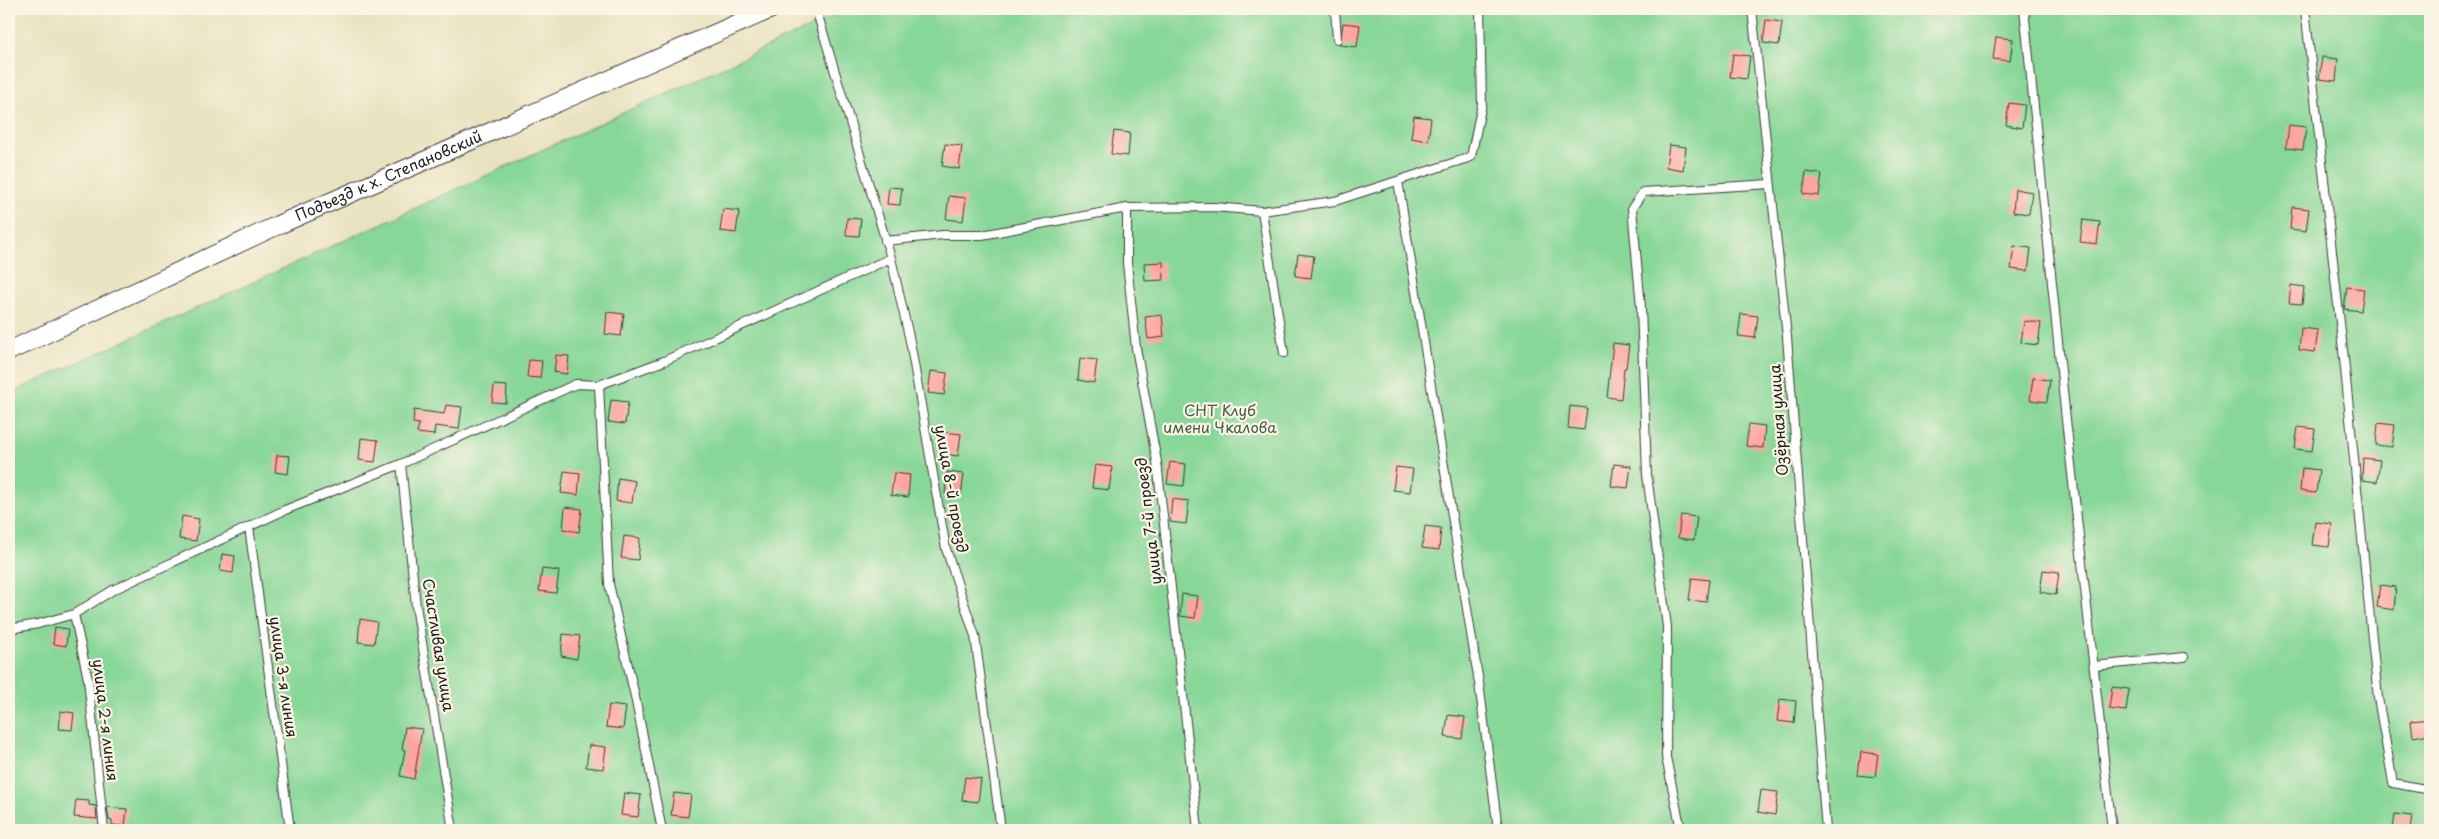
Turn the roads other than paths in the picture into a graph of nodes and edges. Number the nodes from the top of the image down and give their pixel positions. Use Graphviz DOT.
graph roads {
  1 [pos="771,9"];
  2 [pos="816,9"];
  3 [pos="1335,9"];
  4 [pos="1480,9"];
  5 [pos="1752,9"];
  6 [pos="2024,9"];
  7 [pos="2304,9"];
  8 [pos="1337,39"];
  9 [pos="1398,181"];
  10 [pos="1770,184"];
  11 [pos="1127,208"];
  12 [pos="1262,211"];
  13 [pos="885,241"];
  14 [pos="890,258"];
  15 [pos="9,351"];
  16 [pos="1284,353"];
  17 [pos="599,385"];
  18 [pos="401,464"];
  19 [pos="249,527"];
  20 [pos="74,614"];
  21 [pos="9,629"];
  22 [pos="2184,657"];
  23 [pos="2094,666"];
  24 [pos="2430,790"];
  25 [pos="104,830"];
  26 [pos="290,830"];
  27 [pos="453,830"];
  28 [pos="662,830"];
  29 [pos="1001,830"];
  30 [pos="1198,830"];
  31 [pos="1498,830"];
  32 [pos="1681,830"];
  33 [pos="1826,830"];
  34 [pos="2112,830"];
  1 -- 15 [label="street, Подъезд к х. Степановский"];
  2 -- 13 [label="lane, улица 8-й проезд"];
  3 -- 8 [label="lane"];
  4 -- 9 [label="lane"];
  5 -- 10 [label="lane, Озёрная улица"];
  6 -- 23 [label="lane"];
  7 -- 24 [label="lane"];
  9 -- 12 [label="lane"];
  9 -- 31 [label="lane"];
  10 -- 32 [label="lane"];
  10 -- 33 [label="lane, Озёрная улица"];
  11 -- 12 [label="lane"];
  11 -- 13 [label="lane"];
  11 -- 30 [label="lane, улица 7-й проезд"];
  12 -- 16 [label="lane"];
  13 -- 14 [label="lane, улица 8-й проезд"];
  14 -- 17 [label="lane"];
  14 -- 29 [label="lane, улица 8-й проезд"];
  17 -- 18 [label="lane"];
  17 -- 28 [label="lane"];
  18 -- 19 [label="lane"];
  18 -- 27 [label="lane, Счастливая улица"];
  19 -- 20 [label="lane"];
  19 -- 26 [label="lane, улица 3-я линия"];
  20 -- 21 [label="lane"];
  20 -- 25 [label="lane, улица 2-я линия"];
  22 -- 23 [label="lane"];
  23 -- 34 [label="lane"];
}
